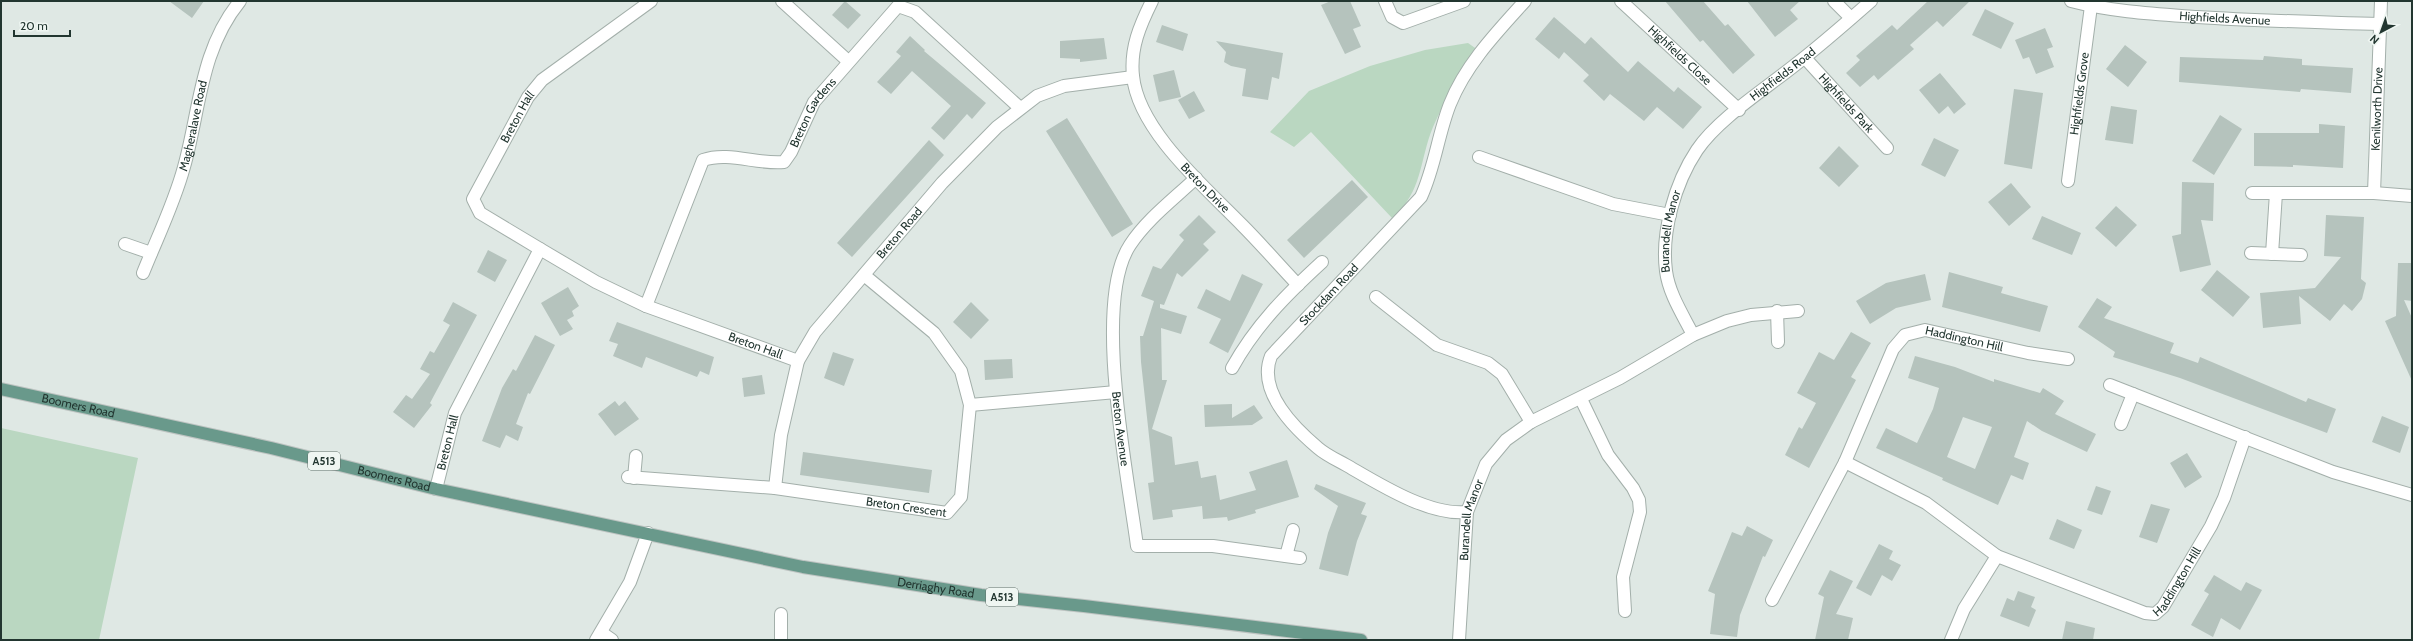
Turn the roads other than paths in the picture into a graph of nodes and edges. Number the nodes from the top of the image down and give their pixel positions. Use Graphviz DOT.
graph roads {
  1 [pos="240,1"];
  2 [pos="651,1"];
  3 [pos="782,1"];
  4 [pos="1152,1"];
  5 [pos="1385,1"];
  6 [pos="1464,1"];
  7 [pos="1526,1"];
  8 [pos="1621,1"];
  9 [pos="1834,1"];
  10 [pos="1871,1"];
  11 [pos="2071,1"];
  12 [pos="2381,1"];
  13 [pos="2091,6"];
  14 [pos="1851,18"];
  15 [pos="2379,24"];
  16 [pos="1805,58"];
  17 [pos="848,61"];
  18 [pos="1133,77"];
  19 [pos="1020,108"];
  20 [pos="1739,110"];
  21 [pos="1887,148"];
  22 [pos="1697,150"];
  23 [pos="1479,157"];
  24 [pos="1196,178"];
  25 [pos="2068,181"];
  26 [pos="2252,193"];
  27 [pos="2276,193"];
  28 [pos="2374,193"];
  29 [pos="2412,196"];
  30 [pos="1670,215"];
  31 [pos="125,244"];
  32 [pos="540,249"];
  33 [pos="151,253"];
  34 [pos="2251,253"];
  35 [pos="2272,254"];
  36 [pos="2300,255"];
  37 [pos="1322,262"];
  38 [pos="143,273"];
  39 [pos="864,275"];
  40 [pos="1298,284"];
  41 [pos="1376,297"];
  42 [pos="646,306"];
  43 [pos="1778,311"];
  44 [pos="1798,311"];
  45 [pos="1693,335"];
  46 [pos="1778,342"];
  47 [pos="2068,359"];
  48 [pos="798,361"];
  49 [pos="1232,368"];
  50 [pos="2110,385"];
  51 [pos="1,389"];
  52 [pos="1116,392"];
  53 [pos="2133,394"];
  54 [pos="1581,399"];
  55 [pos="970,405"];
  56 [pos="1531,422"];
  57 [pos="2121,424"];
  58 [pos="2245,437"];
  59 [pos="636,456"];
  60 [pos="1845,462"];
  61 [pos="436,488"];
  62 [pos="775,488"];
  63 [pos="2412,495"];
  64 [pos="1467,512"];
  65 [pos="1293,530"];
  66 [pos="648,533"];
  67 [pos="1286,556"];
  68 [pos="1997,556"];
  69 [pos="1300,558"];
  70 [pos="1772,600"];
  71 [pos="1625,611"];
  72 [pos="781,614"];
  73 [pos="599,636"];
  74 [pos="1340,639"];
  75 [pos="612,640"];
  76 [pos="781,640"];
  77 [pos="1360,640"];
  78 [pos="1459,640"];
  79 [pos="1952,640"];
  1 -- 33 [label="street, Magheralave Road"];
  2 -- 32 [label="street, Breton Hall"];
  3 -- 17 [label="street"];
  4 -- 18 [label="street, Breton Drive"];
  5 -- 6 [label="street"];
  7 -- 64 [label="street, Stockdam Road"];
  8 -- 20 [label="street, Highfields Close"];
  9 -- 14 [label="street"];
  10 -- 14 [label="street, Highfields Road"];
  11 -- 13 [label="street, Highfields Avenue"];
  12 -- 15 [label="street, Kenilworth Drive"];
  13 -- 15 [label="street, Highfields Avenue"];
  13 -- 25 [label="street, Highfields Grove"];
  14 -- 16 [label="street, Highfields Road"];
  15 -- 28 [label="street, Kenilworth Drive"];
  16 -- 20 [label="street, Highfields Road"];
  16 -- 21 [label="street, Highfields Park"];
  17 -- 19 [label="street, Breton Gardens"];
  17 -- 42 [label="street, Breton Gardens"];
  18 -- 19 [label="street, Breton Road"];
  18 -- 24 [label="street, Breton Drive"];
  19 -- 39 [label="street, Breton Road"];
  20 -- 22 [label="street, Highfields Road"];
  22 -- 30 [label="street, Burandell Manor"];
  23 -- 30 [label="street"];
  24 -- 40 [label="street, Breton Drive"];
  24 -- 52 [label="street, Breton Avenue"];
  26 -- 27 [label="street"];
  27 -- 28 [label="street"];
  27 -- 35 [label="street"];
  28 -- 29 [label="street"];
  30 -- 45 [label="street, Burandell Manor"];
  31 -- 33 [label="street"];
  32 -- 42 [label="street, Breton Hall"];
  32 -- 61 [label="street, Breton Hall"];
  33 -- 38 [label="street, Magheralave Road"];
  34 -- 35 [label="street"];
  35 -- 36 [label="street"];
  37 -- 40 [label="street"];
  39 -- 48 [label="street, Breton Road"];
  39 -- 55 [label="street, Breton Crescent"];
  40 -- 49 [label="street"];
  41 -- 56 [label="street"];
  42 -- 48 [label="street, Breton Hall"];
  43 -- 44 [label="street, Burandell Manor"];
  43 -- 45 [label="street, Burandell Manor"];
  43 -- 46 [label="street"];
  45 -- 54 [label="street, Burandell Manor"];
  47 -- 60 [label="street, Haddington Hill"];
  48 -- 62 [label="street, Breton Road"];
  50 -- 53 [label="street"];
  51 -- 61 [label="main road, Boomers Road / A513"];
  52 -- 55 [label="street"];
  52 -- 67 [label="street, Breton Avenue"];
  53 -- 57 [label="street"];
  53 -- 58 [label="street"];
  54 -- 56 [label="street, Burandell Manor"];
  54 -- 71 [label="street"];
  55 -- 62 [label="street, Breton Crescent"];
  56 -- 64 [label="street, Burandell Manor"];
  58 -- 63 [label="street"];
  58 -- 68 [label="street, Haddington Hill"];
  59 -- 62 [label="street, Breton Crescent"];
  60 -- 68 [label="street, Haddington Hill"];
  60 -- 70 [label="street, Haddington Hill"];
  61 -- 66 [label="main road, Boomers Road / A513"];
  64 -- 78 [label="street, Burandell Manor"];
  65 -- 67 [label="street"];
  66 -- 73 [label="street"];
  66 -- 74 [label="main road, Derriaghy Road / A513"];
  67 -- 69 [label="street, Breton Avenue"];
  68 -- 79 [label="street"];
  72 -- 76 [label="street"];
  73 -- 75 [label="street"];
  74 -- 77 [label="main road, Derriaghy Road / A513"];
}
